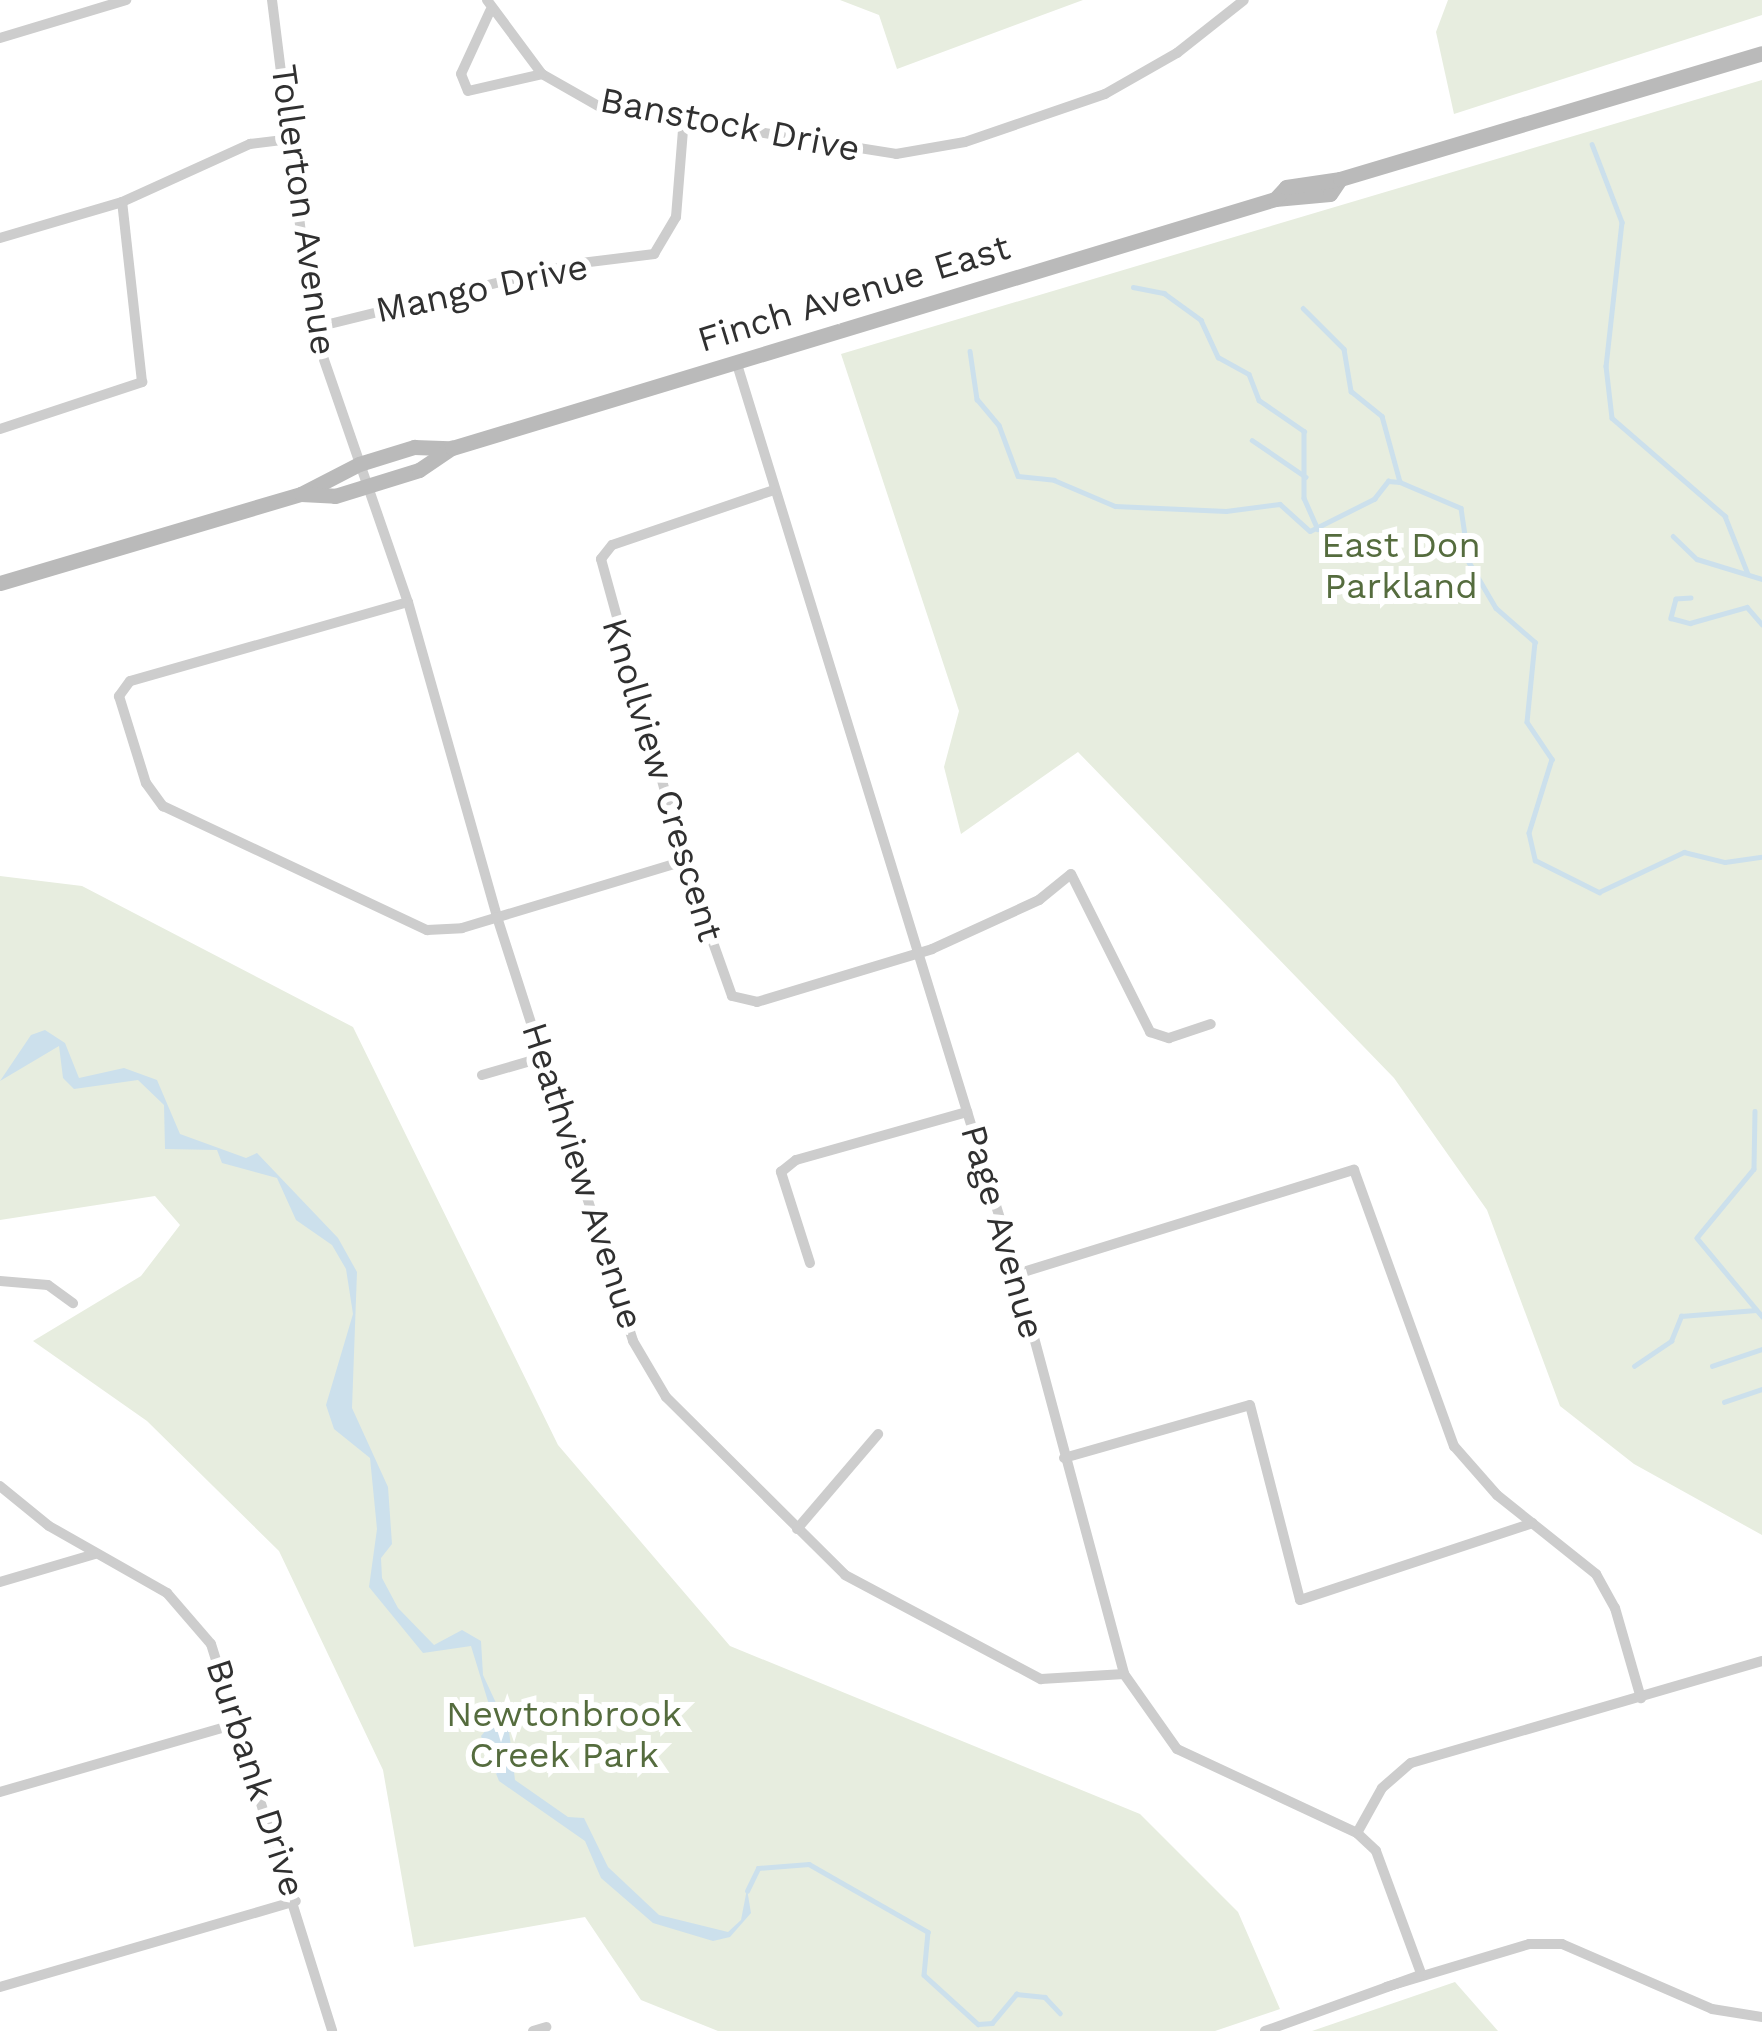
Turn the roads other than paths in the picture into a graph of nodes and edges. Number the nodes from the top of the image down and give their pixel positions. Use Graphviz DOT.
graph roads {
  1 [pos="126,0"];
  2 [pos="272,0"];
  3 [pos="1244,0"];
  4 [pos="488,6"];
  5 [pos="0,38"];
  6 [pos="1762,53"];
  7 [pos="542,74"];
  8 [pos="684,118"];
  9 [pos="288,139"];
  10 [pos="122,202"];
  11 [pos="0,238"];
  12 [pos="313,328"];
  13 [pos="736,362"];
  14 [pos="0,429"];
  15 [pos="452,448"];
  16 [pos="359,464"];
  17 [pos="367,486"];
  18 [pos="774,490"];
  19 [pos="301,494"];
  20 [pos="0,583"];
  21 [pos="408,602"];
  22 [pos="684,861"];
  23 [pos="497,917"];
  24 [pos="916,953"];
  25 [pos="1210,1024"];
  26 [pos="544,1057"];
  27 [pos="482,1075"];
  28 [pos="967,1112"];
  29 [pos="810,1263"];
  30 [pos="1017,1274"];
  31 [pos="0,1281"];
  32 [pos="73,1303"];
  33 [pos="878,1434"];
  34 [pos="1064,1459"];
  35 [pos="0,1486"];
  36 [pos="1533,1523"];
  37 [pos="797,1529"];
  38 [pos="95,1554"];
  39 [pos="0,1582"];
  40 [pos="1762,1661"];
  41 [pos="1124,1674"];
  42 [pos="1641,1698"];
  43 [pos="239,1723"];
  44 [pos="0,1792"];
  45 [pos="1357,1833"];
  46 [pos="296,1901"];
  47 [pos="1422,1976"];
  48 [pos="0,1987"];
  49 [pos="1762,2018"];
  50 [pos="332,2031"];
  51 [pos="1265,2031"];
  1 -- 5 [label="street"];
  2 -- 9 [label="street, Tollerton Avenue"];
  3 -- 8 [label="street, Banstock Drive"];
  4 -- 7 [label="street, Banstock Drive"];
  4 -- 7 [label="street, Banstock Drive"];
  6 -- 13 [label="main road, Finch Avenue East"];
  7 -- 8 [label="street, Banstock Drive"];
  8 -- 12 [label="street, Mango Drive"];
  9 -- 10 [label="street"];
  9 -- 12 [label="street, Tollerton Avenue"];
  10 -- 11 [label="street"];
  10 -- 14 [label="street"];
  12 -- 16 [label="street, Tollerton Avenue"];
  13 -- 15 [label="main road, Finch Avenue East"];
  13 -- 18 [label="street, Page Avenue"];
  15 -- 16 [label="main road, Finch Avenue East"];
  15 -- 17 [label="main road, Finch Avenue East"];
  16 -- 17 [label="street, Tollerton Avenue"];
  16 -- 19 [label="main road, Finch Avenue East"];
  17 -- 19 [label="main road, Finch Avenue East"];
  17 -- 21 [label="street, Heathview Avenue"];
  18 -- 22 [label="street, Knollview Crescent"];
  18 -- 24 [label="street, Page Avenue"];
  19 -- 20 [label="main road, Finch Avenue East"];
  21 -- 23 [label="street, Heathview Avenue"];
  21 -- 23 [label="street"];
  22 -- 23 [label="street"];
  22 -- 24 [label="street, Knollview Crescent"];
  23 -- 26 [label="street, Heathview Avenue"];
  24 -- 25 [label="street"];
  24 -- 28 [label="street, Page Avenue"];
  26 -- 27 [label="street"];
  26 -- 37 [label="street, Heathview Avenue"];
  28 -- 29 [label="street"];
  28 -- 30 [label="street, Page Avenue"];
  30 -- 34 [label="street, Page Avenue"];
  30 -- 36 [label="street"];
  31 -- 32 [label="street"];
  33 -- 37 [label="street"];
  34 -- 36 [label="street"];
  34 -- 41 [label="street, Page Avenue"];
  35 -- 38 [label="street, Burbank Drive"];
  36 -- 42 [label="street"];
  37 -- 41 [label="street, Heathview Avenue"];
  38 -- 39 [label="street"];
  38 -- 43 [label="street, Burbank Drive"];
  40 -- 42 [label="street"];
  41 -- 45 [label="street, Page Avenue"];
  42 -- 45 [label="street"];
  43 -- 44 [label="street"];
  43 -- 46 [label="street, Burbank Drive"];
  45 -- 47 [label="street, Page Avenue"];
  46 -- 48 [label="street"];
  46 -- 50 [label="street, Burbank Drive"];
  47 -- 49 [label="street"];
  47 -- 51 [label="street"];
}
